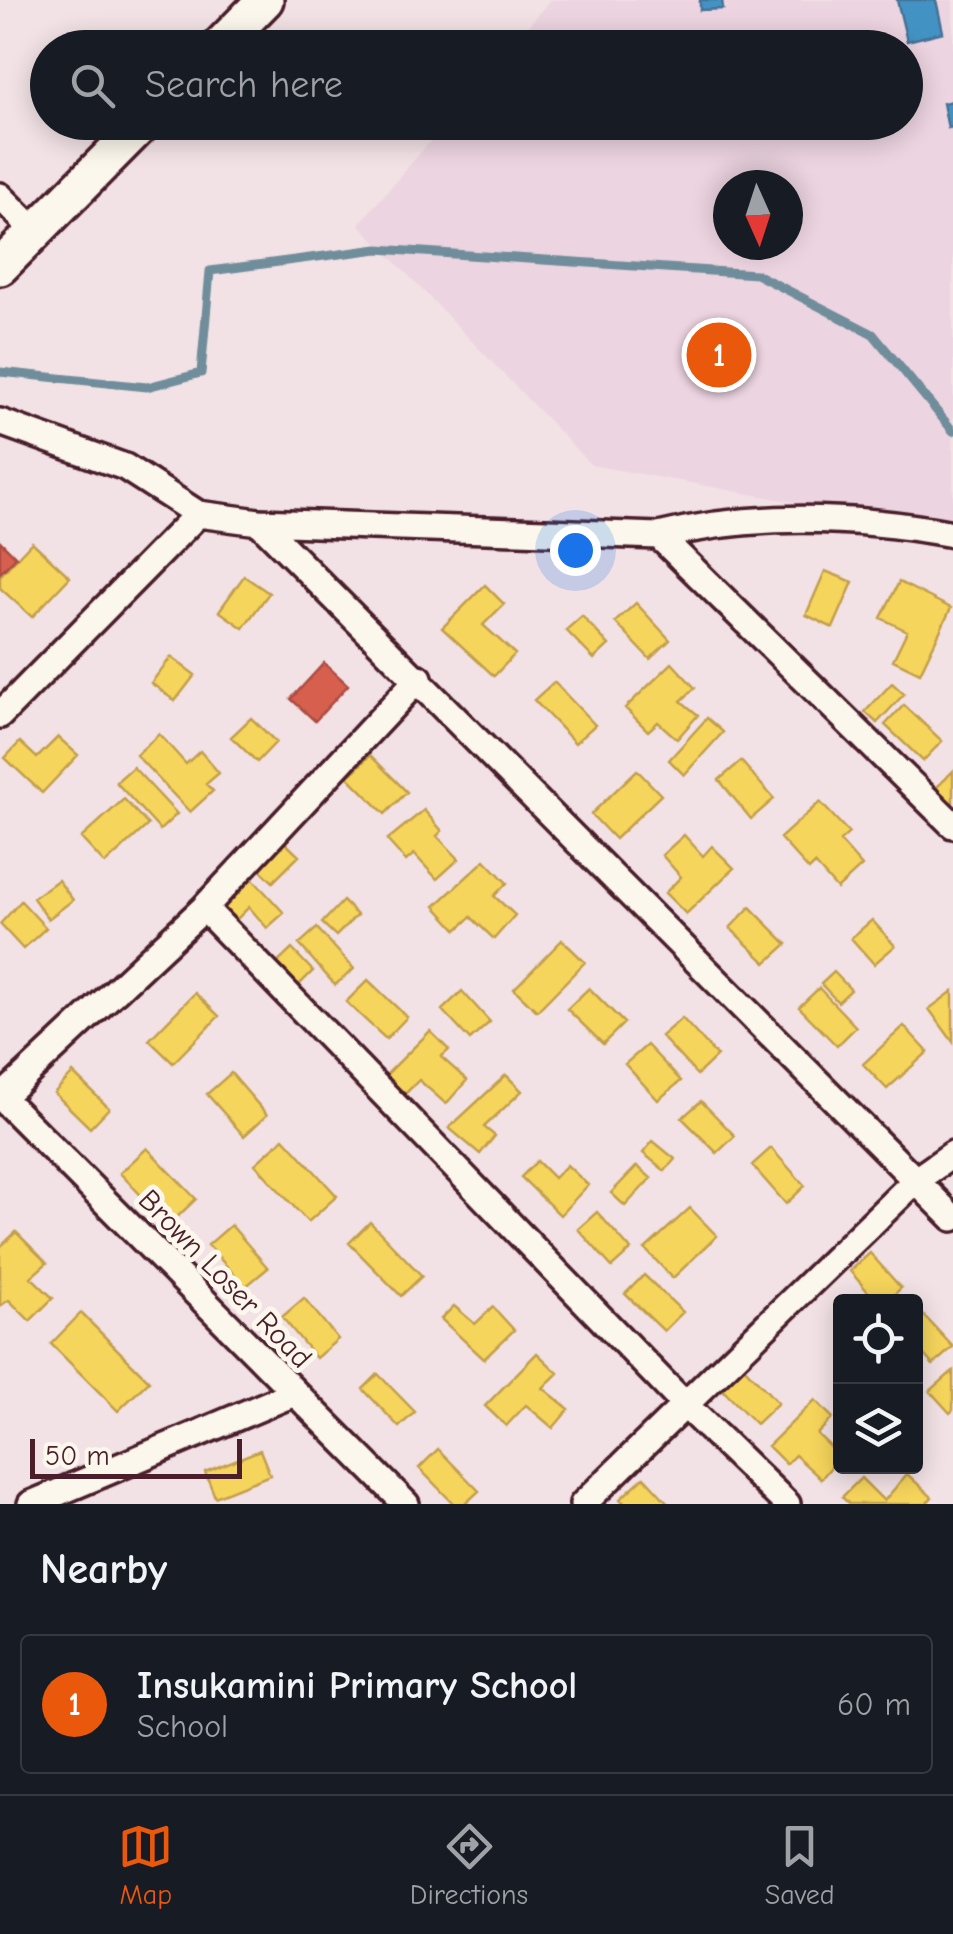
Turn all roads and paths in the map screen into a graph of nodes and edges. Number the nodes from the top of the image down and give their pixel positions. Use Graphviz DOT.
graph roads {
  1 [pos="264,0"];
  2 [pos="235,30"];
  3 [pos="126,140"];
  4 [pos="0,196"];
  5 [pos="36,232"];
  6 [pos="0,267"];
  7 [pos="0,422"];
  8 [pos="198,514"];
  9 [pos="260,522"];
  10 [pos="953,534"];
  11 [pos="659,536"];
  12 [pos="419,678"];
  13 [pos="0,715"];
  14 [pos="953,825"];
  15 [pos="204,908"];
  16 [pos="0,1098"];
  17 [pos="953,1154"];
  18 [pos="916,1180"];
  19 [pos="953,1218"];
  20 [pos="292,1394"];
  21 [pos="687,1408"];
  22 [pos="31,1504"];
  23 [pos="406,1504"];
  24 [pos="582,1504"];
  25 [pos="787,1504"];
  1 -- 2 [label="street"];
  3 -- 5 [label="street"];
  4 -- 5 [label="street"];
  5 -- 6 [label="street"];
  7 -- 8 [label="street"];
  8 -- 9 [label="street"];
  8 -- 13 [label="street"];
  9 -- 11 [label="street"];
  9 -- 12 [label="street"];
  10 -- 11 [label="street"];
  11 -- 14 [label="street"];
  12 -- 15 [label="street"];
  12 -- 18 [label="street"];
  15 -- 16 [label="street"];
  15 -- 21 [label="street"];
  16 -- 20 [label="street, Brown Loser Road"];
  17 -- 18 [label="street"];
  18 -- 19 [label="street"];
  18 -- 21 [label="street"];
  20 -- 22 [label="street"];
  20 -- 23 [label="street, Brown Loser Road"];
  21 -- 24 [label="street"];
  21 -- 25 [label="street"];
}
